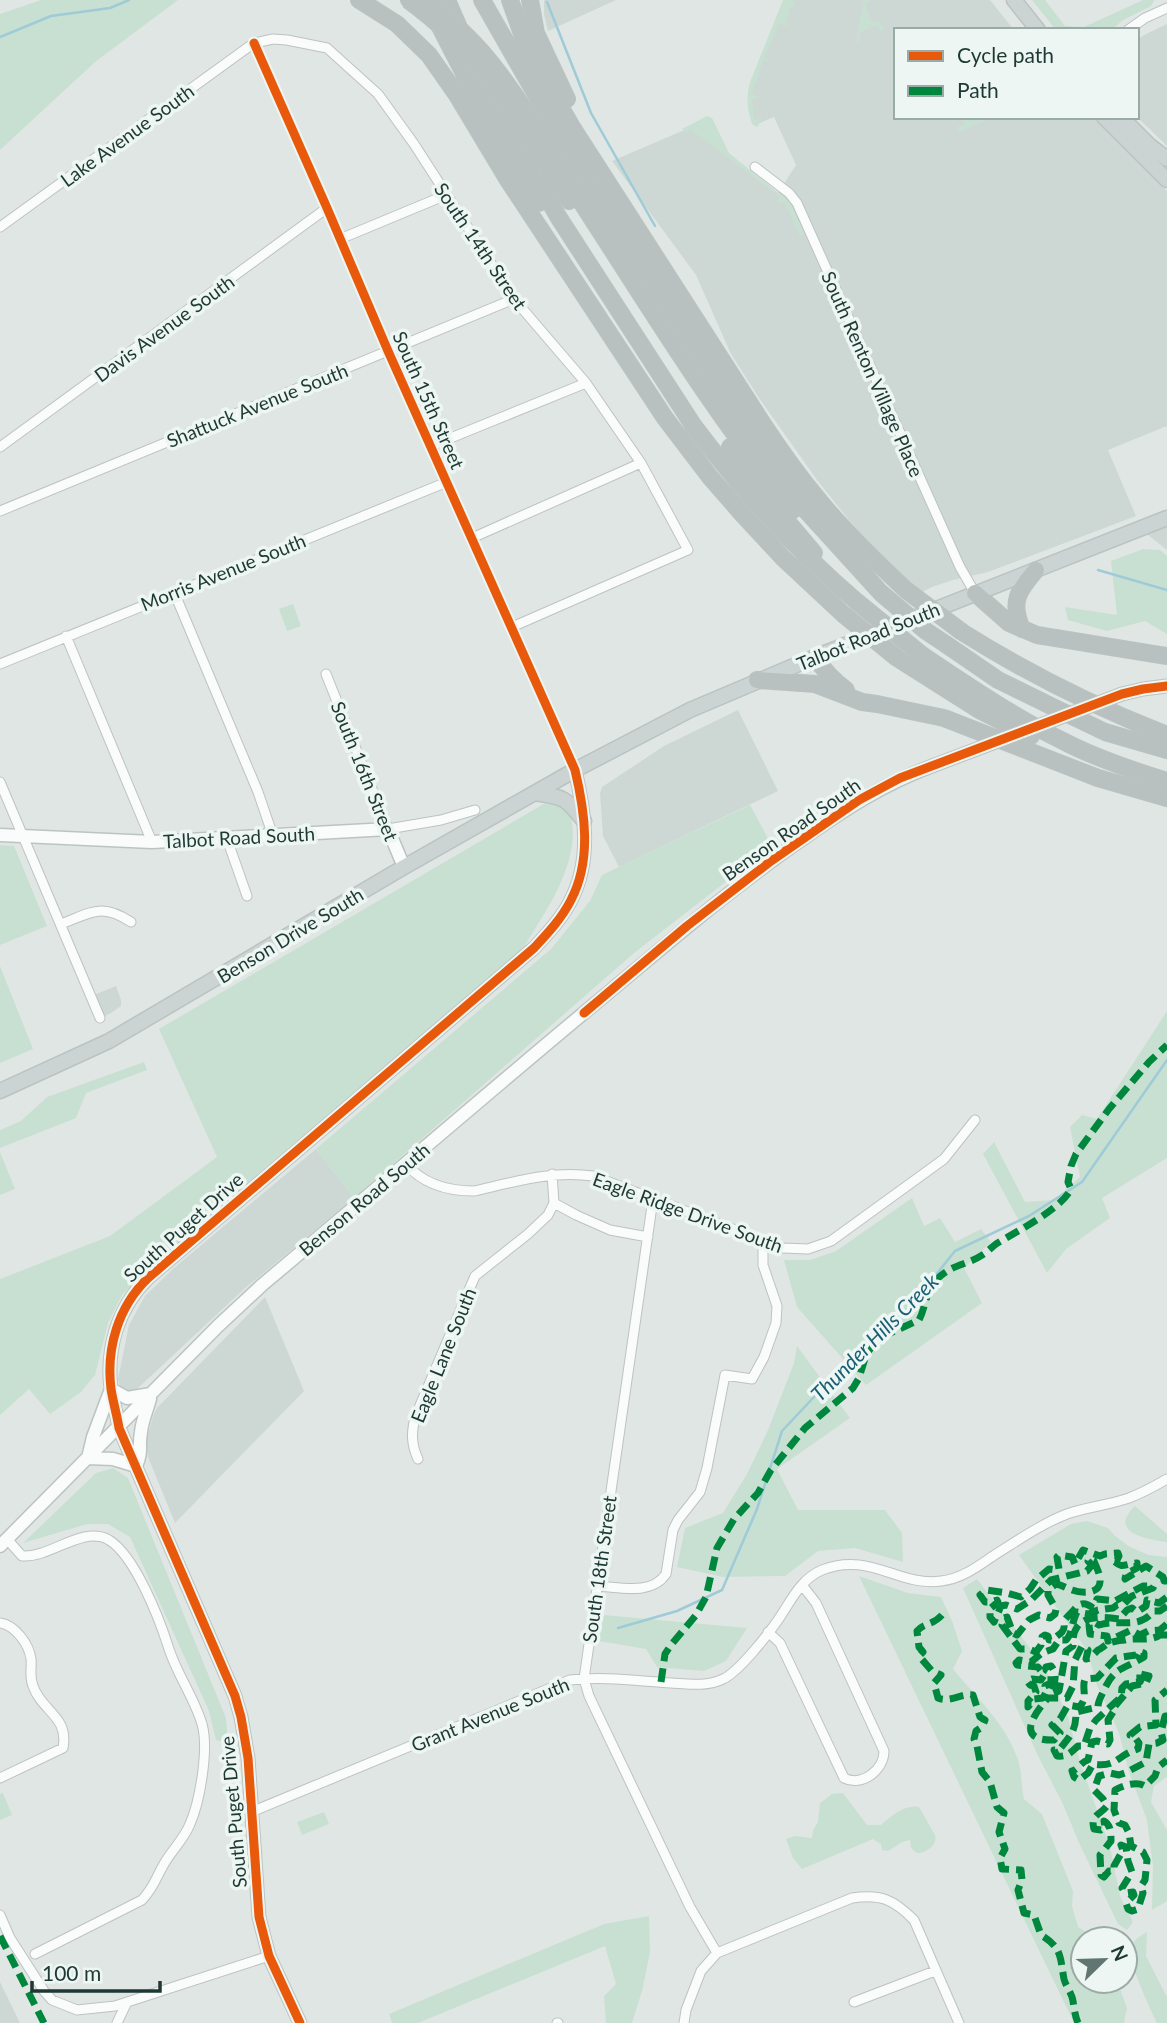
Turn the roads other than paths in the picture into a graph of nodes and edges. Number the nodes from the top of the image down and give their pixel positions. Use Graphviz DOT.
graph roads {
  1 [pos="359,0"];
  2 [pos="408,0"];
  3 [pos="427,0"];
  4 [pos="447,0"];
  5 [pos="482,0"];
  6 [pos="510,0"];
  7 [pos="530,0"];
  8 [pos="1014,0"];
  9 [pos="1167,8"];
  10 [pos="1035,28"];
  11 [pos="1131,28"];
  12 [pos="254,43"];
  13 [pos="1106,119"];
  14 [pos="1123,119"];
  15 [pos="1167,159"];
  16 [pos="755,167"];
  17 [pos="1167,179"];
  18 [pos="446,195"];
  19 [pos="618,197"];
  20 [pos="574,199"];
  21 [pos="327,208"];
  22 [pos="0,227"];
  23 [pos="340,239"];
  24 [pos="606,291"];
  25 [pos="514,299"];
  26 [pos="388,351"];
  27 [pos="586,383"];
  28 [pos="431,446"];
  29 [pos="0,447"];
  30 [pos="641,463"];
  31 [pos="447,482"];
  32 [pos="0,511"];
  33 [pos="1167,518"];
  34 [pos="472,538"];
  35 [pos="1036,570"];
  36 [pos="843,590"];
  37 [pos="174,592"];
  38 [pos="881,593"];
  39 [pos="975,593"];
  40 [pos="512,627"];
  41 [pos="1022,629"];
  42 [pos="66,636"];
  43 [pos="1167,656"];
  44 [pos="815,657"];
  45 [pos="0,664"];
  46 [pos="326,674"];
  47 [pos="757,680"];
  48 [pos="1167,686"];
  49 [pos="877,704"];
  50 [pos="1167,736"];
  51 [pos="1167,751"];
  52 [pos="1097,757"];
  53 [pos="575,770"];
  54 [pos="1167,781"];
  55 [pos="0,782"];
  56 [pos="535,793"];
  57 [pos="1167,798"];
  58 [pos="475,810"];
  59 [pos="584,821"];
  60 [pos="388,829"];
  61 [pos="0,835"];
  62 [pos="273,836"];
  63 [pos="24,837"];
  64 [pos="227,839"];
  65 [pos="152,842"];
  66 [pos="404,867"];
  67 [pos="247,896"];
  68 [pos="131,922"];
  69 [pos="61,924"];
  70 [pos="100,1018"];
  71 [pos="0,1091"];
  72 [pos="975,1120"];
  73 [pos="406,1164"];
  74 [pos="552,1174"];
  75 [pos="653,1199"];
  76 [pos="554,1203"];
  77 [pos="648,1237"];
  78 [pos="763,1241"];
  79 [pos="111,1389"];
  80 [pos="152,1394"];
  81 [pos="119,1428"];
  82 [pos="88,1458"];
  83 [pos="418,1459"];
  84 [pos="136,1466"];
  85 [pos="1167,1479"];
  86 [pos="4,1542"];
  87 [pos="802,1585"];
  88 [pos="597,1586"];
  89 [pos="0,1623"];
  90 [pos="768,1632"];
  91 [pos="584,1679"];
  92 [pos="0,1778"];
  93 [pos="251,1812"];
  94 [pos="0,1915"];
  95 [pos="717,1953"];
  96 [pos="35,1954"];
  97 [pos="269,1956"];
  98 [pos="935,1971"];
  99 [pos="127,2002"];
  100 [pos="855,2002"];
  101 [pos="117,2023"];
  102 [pos="300,2023"];
  103 [pos="684,2023"];
  104 [pos="960,2023"];
  1 -- 52 [label="highway, bridge"];
  2 -- 20 [label="highway, bridge"];
  3 -- 20 [label="highway, bridge"];
  3 -- 24 [label="highway"];
  4 -- 24 [label="highway"];
  5 -- 38 [label="highway"];
  6 -- 19 [label="highway"];
  7 -- 19 [label="highway"];
  8 -- 10 [label="main road"];
  9 -- 11 [label="street"];
  12 -- 18 [label="street, South 14th Street"];
  12 -- 21 [label="street, South 15th Street"];
  12 -- 22 [label="street, Lake Avenue South"];
  13 -- 17 [label="main road"];
  14 -- 15 [label="main road"];
  16 -- 39 [label="street, South Renton Village Place"];
  18 -- 23 [label="street"];
  18 -- 25 [label="street, South 14th Street"];
  19 -- 50 [label="highway, bridge"];
  20 -- 36 [label="highway"];
  20 -- 38 [label="highway"];
  21 -- 23 [label="street, South 15th Street"];
  21 -- 29 [label="street, Davis Avenue South"];
  23 -- 26 [label="street, South 15th Street"];
  24 -- 36 [label="highway"];
  25 -- 26 [label="street, Shattuck Avenue South"];
  25 -- 27 [label="street, South 14th Street"];
  26 -- 28 [label="street, South 15th Street"];
  26 -- 32 [label="street, Shattuck Avenue South"];
  27 -- 28 [label="street"];
  27 -- 30 [label="street, South 14th Street"];
  28 -- 31 [label="street, South 15th Street"];
  30 -- 34 [label="street"];
  30 -- 40 [label="street, South 14th Street"];
  31 -- 34 [label="street, South 15th Street"];
  31 -- 37 [label="street, Morris Avenue South"];
  33 -- 35 [label="main road, Talbot Road South"];
  34 -- 40 [label="street, South 15th Street"];
  35 -- 39 [label="main road, Talbot Road South"];
  35 -- 41 [label="highway"];
  36 -- 52 [label="highway, bridge"];
  37 -- 42 [label="street, Morris Avenue South"];
  37 -- 62 [label="street"];
  38 -- 51 [label="highway, bridge"];
  39 -- 41 [label="highway"];
  39 -- 44 [label="main road, Talbot Road South"];
  40 -- 53 [label="street, South 15th Street"];
  41 -- 43 [label="highway"];
  42 -- 45 [label="street, Morris Avenue South"];
  42 -- 65 [label="street"];
  44 -- 47 [label="main road, Talbot Road South"];
  44 -- 49 [label="highway"];
  46 -- 60 [label="street, South 16th Street"];
  47 -- 49 [label="highway"];
  47 -- 53 [label="main road, Talbot Road South"];
  48 -- 73 [label="street, Benson Road South, bridge"];
  49 -- 57 [label="highway"];
  52 -- 54 [label="highway"];
  53 -- 56 [label="main road, Benson Drive South"];
  53 -- 59 [label="street, South Puget Drive"];
  55 -- 63 [label="street"];
  56 -- 59 [label="main road"];
  56 -- 66 [label="main road, Benson Drive South"];
  58 -- 60 [label="street, Talbot Road South"];
  59 -- 79 [label="street, South Puget Drive"];
  60 -- 62 [label="street, Talbot Road South"];
  60 -- 66 [label="street, South 16th Street"];
  61 -- 63 [label="street, Talbot Road South"];
  62 -- 64 [label="street, Talbot Road South"];
  63 -- 65 [label="street, Talbot Road South"];
  63 -- 69 [label="street"];
  64 -- 65 [label="street, Talbot Road South"];
  64 -- 67 [label="street"];
  66 -- 71 [label="main road, Benson Drive South"];
  68 -- 69 [label="street"];
  69 -- 70 [label="street"];
  72 -- 78 [label="street, Eagle Ridge Drive South"];
  73 -- 74 [label="street, Eagle Ridge Drive South"];
  73 -- 80 [label="street, Benson Road South"];
  74 -- 75 [label="street, Eagle Ridge Drive South"];
  74 -- 76 [label="street"];
  75 -- 77 [label="street, South 18th Street"];
  75 -- 78 [label="street, Eagle Ridge Drive South"];
  76 -- 77 [label="street"];
  76 -- 83 [label="street, Eagle Lane South"];
  77 -- 88 [label="street, South 18th Street"];
  78 -- 88 [label="street"];
  79 -- 80 [label="street"];
  79 -- 81 [label="street, South Puget Drive"];
  79 -- 82 [label="street"];
  80 -- 81 [label="street, Benson Road South"];
  80 -- 84 [label="street"];
  81 -- 82 [label="street, Benson Road South"];
  81 -- 84 [label="street, South Puget Drive"];
  82 -- 84 [label="street"];
  82 -- 86 [label="street, Benson Road South"];
  84 -- 93 [label="street, South Puget Drive"];
  85 -- 87 [label="street, Grant Avenue South"];
  86 -- 96 [label="street"];
  87 -- 90 [label="street, Grant Avenue South"];
  87 -- 90 [label="street"];
  88 -- 91 [label="street, South 18th Street"];
  89 -- 92 [label="street"];
  90 -- 91 [label="street, Grant Avenue South"];
  91 -- 93 [label="street, Grant Avenue South"];
  91 -- 95 [label="street, South 18th Street"];
  93 -- 97 [label="street, South Puget Drive"];
  94 -- 99 [label="street"];
  95 -- 98 [label="street"];
  95 -- 103 [label="street"];
  97 -- 99 [label="street"];
  97 -- 102 [label="street, South Puget Drive"];
  98 -- 100 [label="street"];
  98 -- 104 [label="street"];
  99 -- 101 [label="street"];
}
